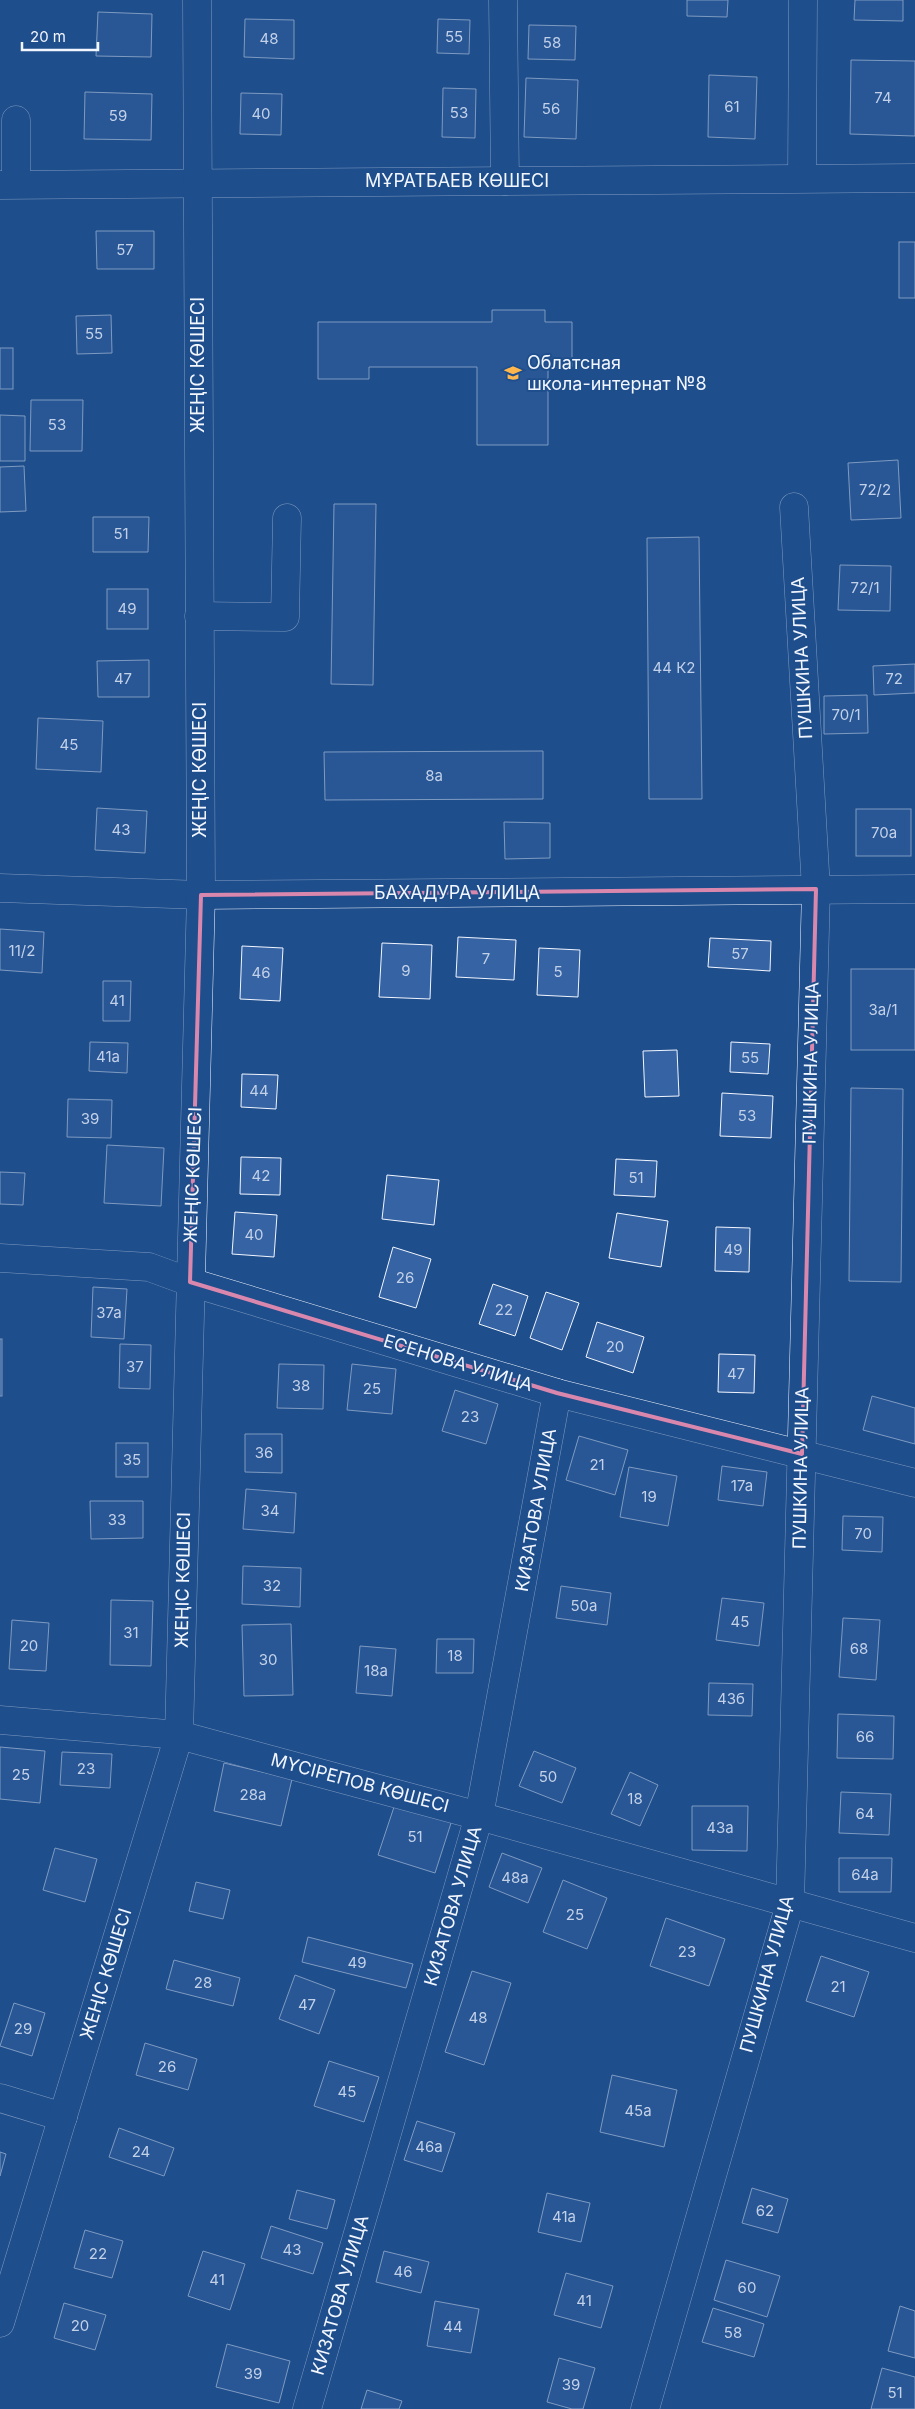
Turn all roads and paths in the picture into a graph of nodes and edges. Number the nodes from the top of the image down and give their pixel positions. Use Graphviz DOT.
graph roads {
  1 [pos="197,0"];
  2 [pos="503,0"];
  3 [pos="803,0"];
  4 [pos="16,120"];
  5 [pos="802,178"];
  6 [pos="915,178"];
  7 [pos="505,181"];
  8 [pos="197,183"];
  9 [pos="8,184"];
  10 [pos="794,507"];
  11 [pos="287,518"];
  12 [pos="199,616"];
  13 [pos="0,888"];
  14 [pos="915,889"];
  15 [pos="816,890"];
  16 [pos="201,895"];
  17 [pos="0,1258"];
  18 [pos="190,1282"];
  19 [pos="557,1394"];
  20 [pos="802,1454"];
  21 [pos="915,1483"];
  22 [pos="0,1720"];
  23 [pos="179,1735"];
  24 [pos="479,1816"];
  25 [pos="790,1904"];
  26 [pos="915,1938"];
  27 [pos="0,2098"];
  28 [pos="63,2117"];
  29 [pos="0,2323"];
  30 [pos="307,2409"];
  31 [pos="645,2409"];
  1 -- 8 [label="street, ЖЕҢІС КӨШЕСІ"];
  2 -- 7 [label="street"];
  3 -- 5 [label="street"];
  4 -- 9 [label="street"];
  5 -- 6 [label="street, МҰРАТБАЕВ КӨШЕСІ"];
  5 -- 7 [label="street, МҰРАТБАЕВ КӨШЕСІ"];
  7 -- 8 [label="street, МҰРАТБАЕВ КӨШЕСІ"];
  8 -- 9 [label="street, МҰРАТБАЕВ КӨШЕСІ"];
  8 -- 12 [label="street, ЖЕҢІС КӨШЕСІ"];
  10 -- 15 [label="street, ПУШКИНА УЛИЦА"];
  11 -- 12 [label="street"];
  12 -- 16 [label="street, ЖЕҢІС КӨШЕСІ"];
  13 -- 16 [label="street, БАХАДУРА УЛИЦА"];
  14 -- 15 [label="street, БАХАДУРА УЛИЦА"];
  15 -- 16 [label="street, БАХАДУРА УЛИЦА"];
  15 -- 20 [label="street, ПУШКИНА УЛИЦА"];
  16 -- 18 [label="street, ЖЕҢІС КӨШЕСІ"];
  17 -- 18 [label="street, ЕСЕНОВА УЛИЦА"];
  18 -- 19 [label="street, ЕСЕНОВА УЛИЦА"];
  18 -- 23 [label="street, ЖЕҢІС КӨШЕСІ"];
  19 -- 20 [label="street, ЕСЕНОВА УЛИЦА"];
  19 -- 24 [label="street, КИЗАТОВА УЛИЦА"];
  20 -- 21 [label="street, ЕСЕНОВА УЛИЦА"];
  20 -- 25 [label="street, ПУШКИНА УЛИЦА"];
  22 -- 23 [label="street, МҮСІРЕПОВ КӨШЕСІ"];
  23 -- 24 [label="street, МҮСІРЕПОВ КӨШЕСІ"];
  23 -- 28 [label="street, ЖЕҢІС КӨШЕСІ"];
  24 -- 25 [label="street, МҮСІРЕПОВ КӨШЕСІ"];
  24 -- 30 [label="street, КИЗАТОВА УЛИЦА"];
  25 -- 26 [label="street, МҮСІРЕПОВ КӨШЕСІ"];
  25 -- 31 [label="street, ПУШКИНА УЛИЦА"];
  27 -- 28 [label="street"];
  28 -- 29 [label="street, ЖЕҢІС КӨШЕСІ"];
}
